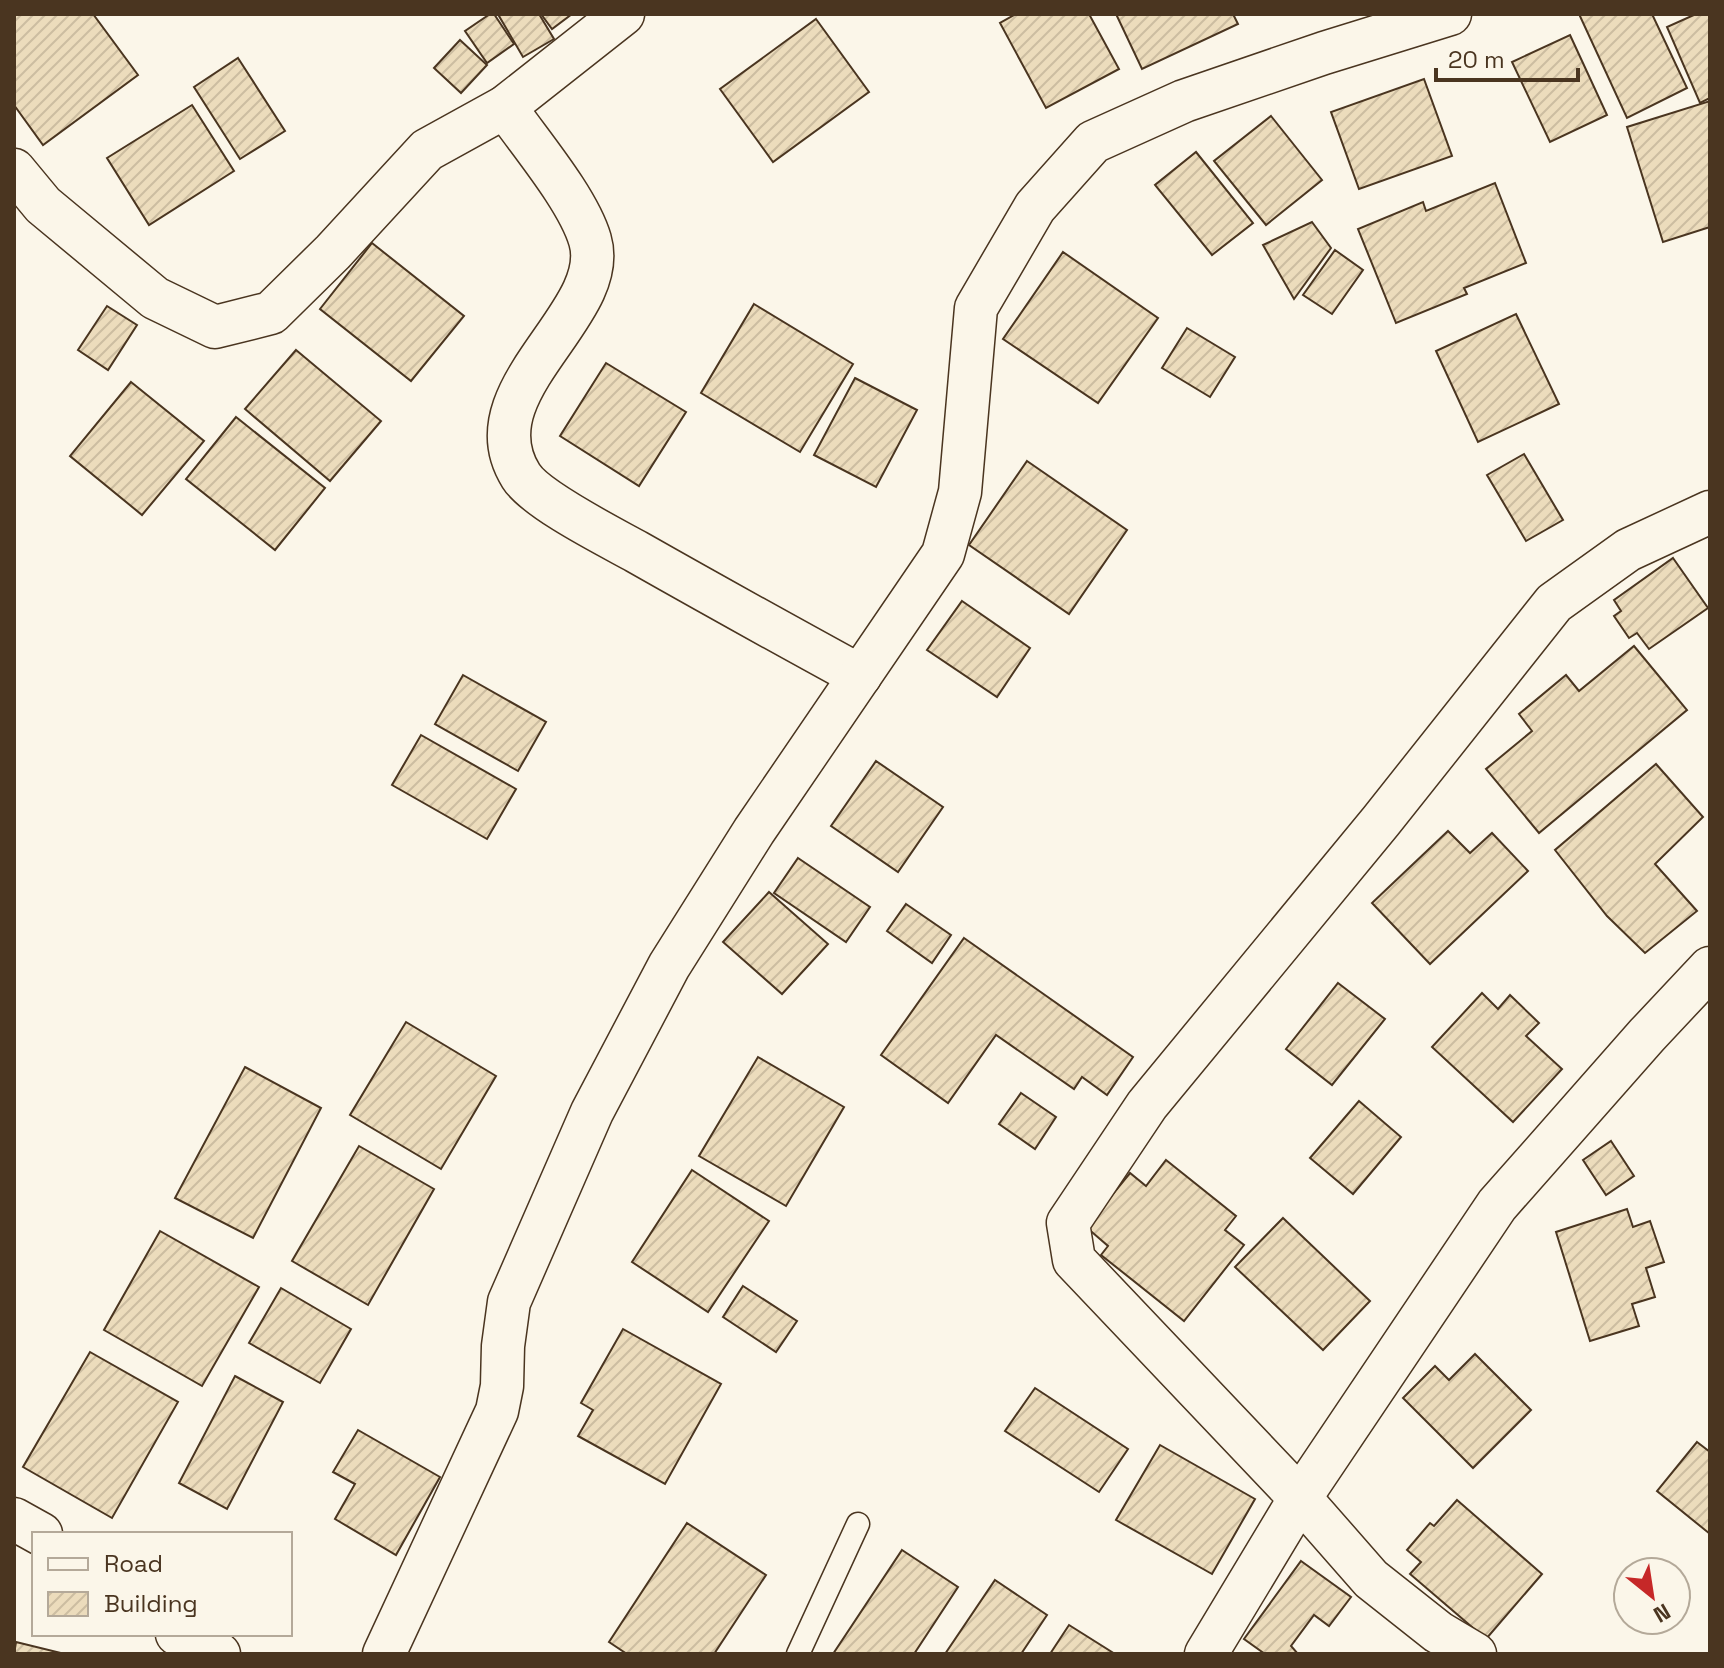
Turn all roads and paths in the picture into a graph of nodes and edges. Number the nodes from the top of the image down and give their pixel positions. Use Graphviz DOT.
graph roads {
  1 [pos="623,14"];
  2 [pos="1450,14"];
  3 [pos="505,107"];
  4 [pos="14,170"];
  5 [pos="1710,512"];
  6 [pos="860,676"];
  7 [pos="1710,968"];
  8 [pos="1300,1498"];
  9 [pos="14,1519"];
  10 [pos="858,1524"];
  11 [pos="37,1532"];
  12 [pos="181,1636"];
  13 [pos="219,1654"];
  14 [pos="384,1654"];
  15 [pos="798,1654"];
  16 [pos="1206,1654"];
  17 [pos="1475,1654"];
  1 -- 3 [label="street"];
  2 -- 6 [label="street"];
  3 -- 4 [label="street"];
  3 -- 6 [label="street"];
  5 -- 8 [label="street"];
  6 -- 14 [label="street"];
  7 -- 8 [label="street"];
  8 -- 16 [label="street"];
  8 -- 17 [label="street"];
  9 -- 11 [label="street"];
  10 -- 15 [label="lane"];
  12 -- 13 [label="street"];
}
